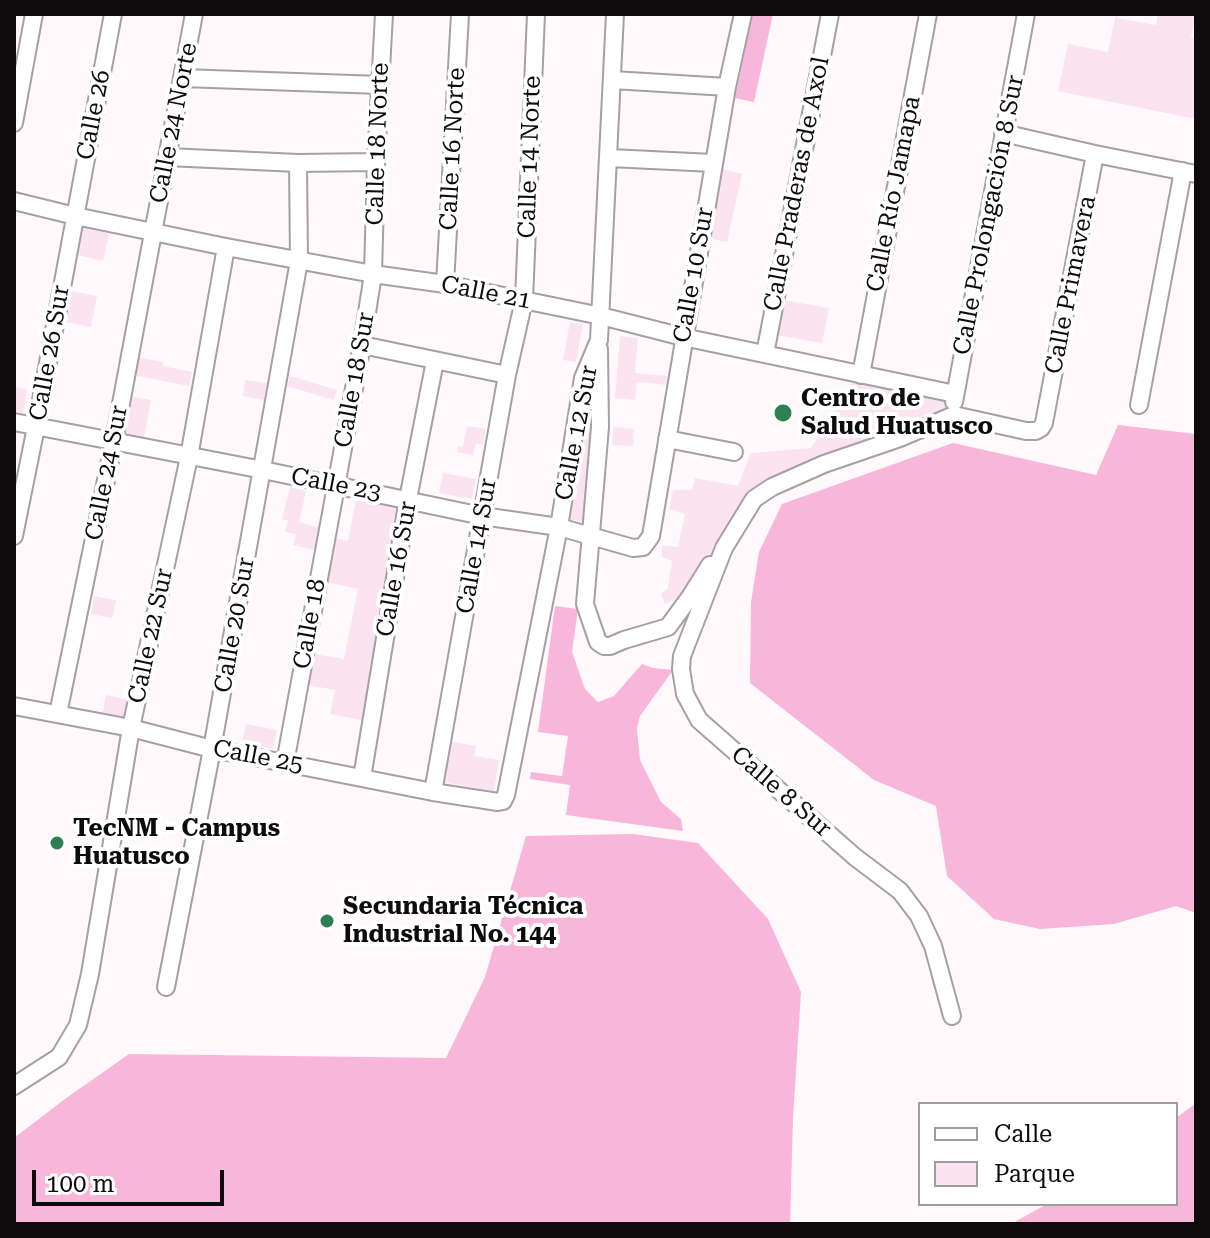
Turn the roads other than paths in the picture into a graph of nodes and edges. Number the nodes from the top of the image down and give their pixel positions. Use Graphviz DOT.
graph roads {
  1 [pos="34,14"];
  2 [pos="113,14"];
  3 [pos="194,14"];
  4 [pos="384,14"];
  5 [pos="460,14"];
  6 [pos="536,14"];
  7 [pos="615,14"];
  8 [pos="743,14"];
  9 [pos="830,14"];
  10 [pos="928,14"];
  11 [pos="1026,14"];
  12 [pos="183,78"];
  13 [pos="613,80"];
  14 [pos="380,85"];
  15 [pos="727,87"];
  16 [pos="14,123"];
  17 [pos="1003,133"];
  18 [pos="1095,154"];
  19 [pos="167,157"];
  20 [pos="610,158"];
  21 [pos="376,162"];
  22 [pos="298,163"];
  23 [pos="713,163"];
  24 [pos="1189,173"];
  25 [pos="14,201"];
  26 [pos="75,216"];
  27 [pos="154,232"];
  28 [pos="226,247"];
  29 [pos="299,261"];
  30 [pos="373,274"];
  31 [pos="445,284"];
  32 [pos="524,300"];
  33 [pos="601,316"];
  34 [pos="683,337"];
  35 [pos="599,340"];
  36 [pos="362,345"];
  37 [pos="765,354"];
  38 [pos="435,361"];
  39 [pos="507,375"];
  40 [pos="861,375"];
  41 [pos="955,394"];
  42 [pos="1139,405"];
  43 [pos="954,415"];
  44 [pos="14,422"];
  45 [pos="36,427"];
  46 [pos="667,439"];
  47 [pos="114,441"];
  48 [pos="734,452"];
  49 [pos="189,457"];
  50 [pos="263,470"];
  51 [pos="336,485"];
  52 [pos="408,499"];
  53 [pos="482,516"];
  54 [pos="559,527"];
  55 [pos="590,535"];
  56 [pos="14,536"];
  57 [pos="651,536"];
  58 [pos="724,548"];
  59 [pos="14,706"];
  60 [pos="58,714"];
  61 [pos="131,728"];
  62 [pos="212,749"];
  63 [pos="285,763"];
  64 [pos="362,778"];
  65 [pos="433,792"];
  66 [pos="503,801"];
  67 [pos="166,987"];
  68 [pos="952,1016"];
  69 [pos="14,1086"];
  1 -- 16 [label="street"];
  2 -- 26 [label="street, Calle 26"];
  3 -- 12 [label="street, Calle 24 Norte"];
  4 -- 14 [label="street, Calle 18 Norte"];
  5 -- 31 [label="street, Calle 16 Norte"];
  6 -- 32 [label="street, Calle 14 Norte"];
  7 -- 13 [label="street, Calle 12 Sur"];
  8 -- 15 [label="street, Calle 10 Sur"];
  9 -- 37 [label="street, Calle Praderas de Axol"];
  10 -- 40 [label="street, Calle Río Jamapa"];
  11 -- 17 [label="street, Calle Prolongación 8 Sur"];
  12 -- 14 [label="street"];
  12 -- 19 [label="street, Calle 24 Norte"];
  13 -- 15 [label="street"];
  13 -- 20 [label="street, Calle 12 Sur"];
  14 -- 21 [label="street, Calle 18 Norte"];
  15 -- 23 [label="street, Calle 10 Sur"];
  17 -- 18 [label="street"];
  17 -- 41 [label="street, Calle Prolongación 8 Sur"];
  18 -- 24 [label="street"];
  18 -- 43 [label="street, Calle Primavera"];
  19 -- 22 [label="street"];
  19 -- 27 [label="street, Calle 24 Norte"];
  20 -- 23 [label="street"];
  20 -- 33 [label="street, Calle 12 Sur"];
  21 -- 22 [label="street"];
  21 -- 30 [label="street, Calle 18 Norte"];
  22 -- 29 [label="street, Calle 20 Sur"];
  23 -- 34 [label="street, Calle 10 Sur"];
  24 -- 42 [label="street"];
  25 -- 26 [label="street, Calle 21"];
  26 -- 27 [label="street, Calle 21"];
  26 -- 45 [label="street, Calle 26 Sur"];
  27 -- 28 [label="street, Calle 21"];
  27 -- 47 [label="street, Calle 24 Sur"];
  28 -- 29 [label="street, Calle 21"];
  28 -- 49 [label="street, Calle 22 Sur"];
  29 -- 30 [label="street, Calle 21"];
  29 -- 50 [label="street, Calle 20 Sur"];
  30 -- 31 [label="street, Calle 21"];
  30 -- 36 [label="street, Calle 18 Sur"];
  31 -- 32 [label="street, Calle 21"];
  32 -- 33 [label="street, Calle 21"];
  32 -- 39 [label="street, Calle 14 Sur"];
  33 -- 34 [label="street, Calle 21"];
  33 -- 35 [label="street, Calle 12 Sur"];
  34 -- 37 [label="street, Calle 21"];
  34 -- 46 [label="street, Calle 10 Sur"];
  35 -- 54 [label="street, Calle 12 Sur"];
  35 -- 55 [label="street, Calle 8 Sur"];
  36 -- 38 [label="street"];
  36 -- 51 [label="street, Calle 18 Sur"];
  37 -- 40 [label="street, Calle 21"];
  38 -- 39 [label="street"];
  38 -- 52 [label="street, Calle 16 Sur"];
  39 -- 53 [label="street, Calle 14 Sur"];
  40 -- 41 [label="street, Calle 21"];
  41 -- 43 [label="street, Calle Prolongación 8 Sur"];
  43 -- 58 [label="street, Calle 8 Sur"];
  44 -- 45 [label="street, Calle 23"];
  45 -- 47 [label="street, Calle 23"];
  45 -- 56 [label="street, Calle 26 Sur"];
  46 -- 48 [label="street"];
  46 -- 57 [label="street, Calle 10 Sur"];
  47 -- 49 [label="street, Calle 23"];
  47 -- 60 [label="street, Calle 24 Sur"];
  49 -- 50 [label="street, Calle 23"];
  49 -- 61 [label="street, Calle 22 Sur"];
  50 -- 51 [label="street, Calle 23"];
  50 -- 62 [label="street, Calle 20 Sur"];
  51 -- 52 [label="street, Calle 23"];
  51 -- 63 [label="street, Calle 18"];
  52 -- 53 [label="street, Calle 23"];
  52 -- 64 [label="street, Calle 16 Sur"];
  53 -- 54 [label="street, Calle 23"];
  53 -- 65 [label="street, Calle 14 Sur"];
  54 -- 55 [label="street, Calle 23"];
  54 -- 66 [label="street, Calle 12 Sur"];
  55 -- 57 [label="street, Calle 23"];
  55 -- 58 [label="street, Calle 8 Sur"];
  58 -- 68 [label="street, Calle 8 Sur"];
  59 -- 60 [label="street, Calle 25"];
  60 -- 61 [label="street, Calle 25"];
  61 -- 62 [label="street, Calle 25"];
  61 -- 69 [label="street, Calle 22 Sur"];
  62 -- 63 [label="street, Calle 25"];
  62 -- 67 [label="street, Calle 20 Sur"];
  63 -- 64 [label="street, Calle 25"];
  64 -- 65 [label="street, Calle 25"];
  65 -- 66 [label="street, Calle 25"];
}
